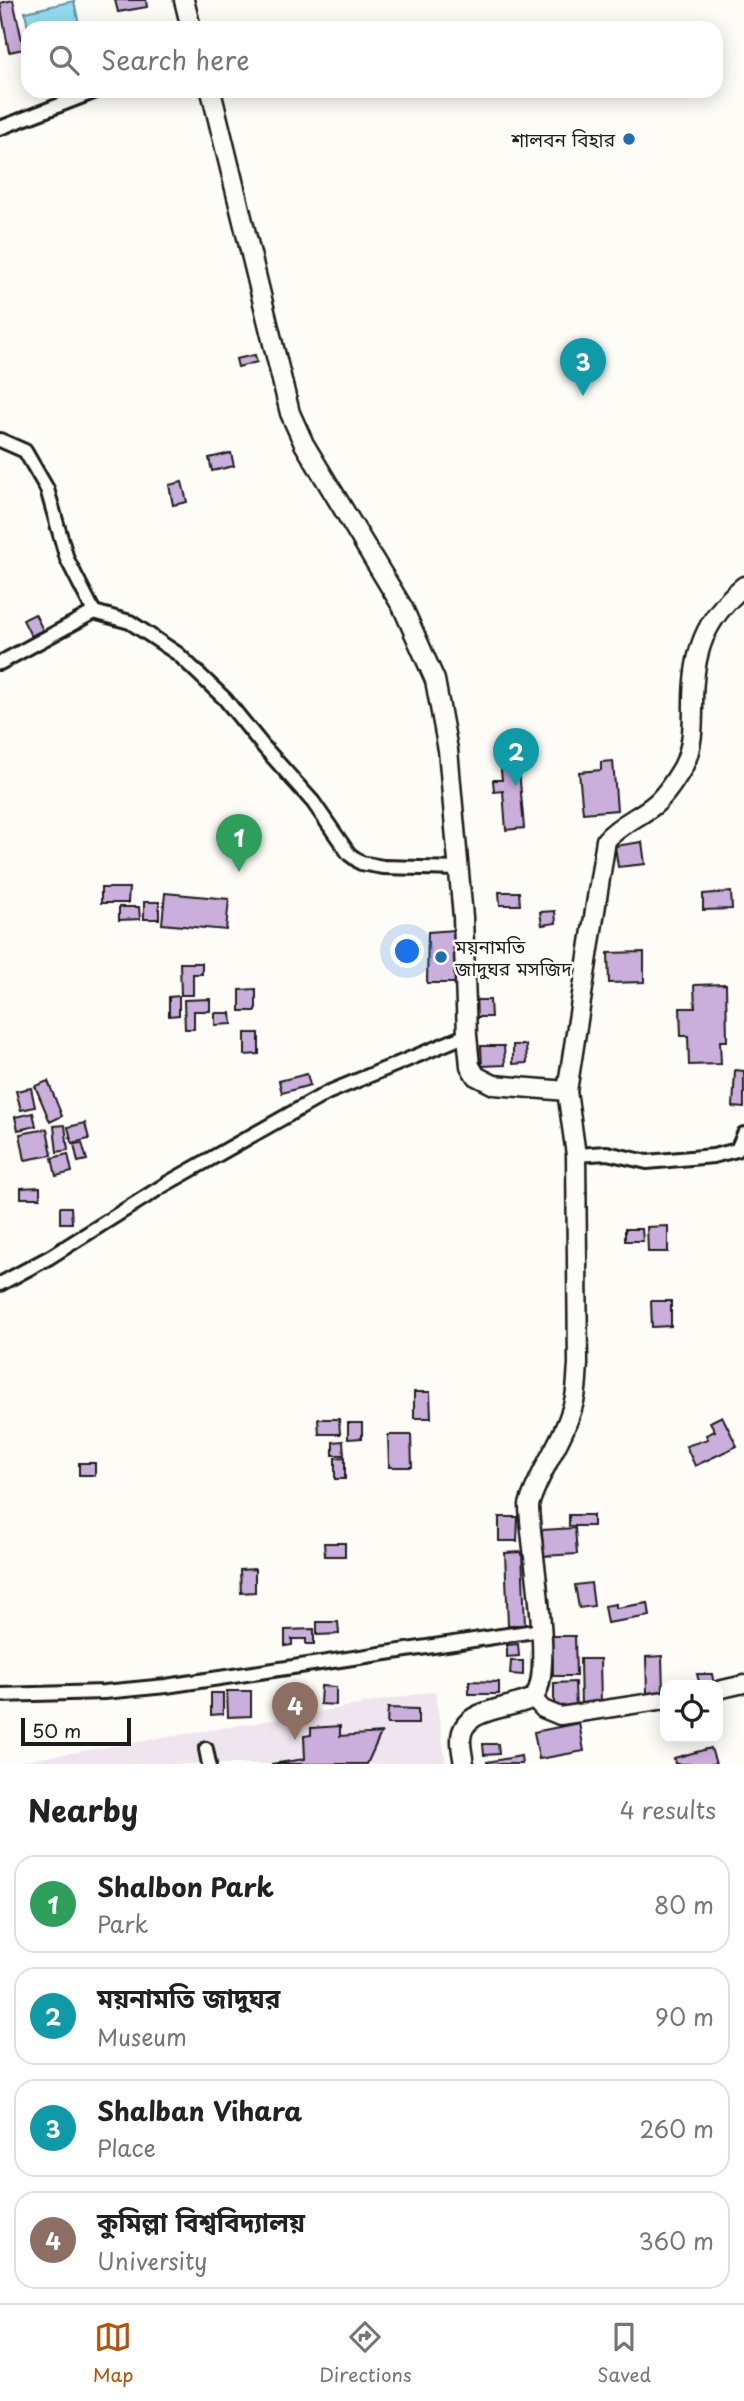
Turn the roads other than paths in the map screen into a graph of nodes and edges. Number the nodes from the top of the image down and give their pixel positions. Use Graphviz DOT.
graph roads {
  1 [pos="184,0"];
  2 [pos="189,21"];
  3 [pos="78,98"];
  4 [pos="213,98"];
  5 [pos="0,128"];
  6 [pos="0,440"];
  7 [pos="744,586"];
  8 [pos="93,612"];
  9 [pos="0,663"];
  10 [pos="459,869"];
  11 [pos="467,1035"];
  12 [pos="567,1091"];
  13 [pos="744,1135"];
  14 [pos="576,1154"];
  15 [pos="0,1284"];
  16 [pos="541,1630"];
  17 [pos="744,1684"];
  18 [pos="723,1689"];
  19 [pos="0,1695"];
  20 [pos="533,1698"];
  21 [pos="660,1701"];
  22 [pos="206,1749"];
  23 [pos="209,1764"];
  24 [pos="464,1764"];
  1 -- 2 [label="main road"];
  3 -- 5 [label="street"];
  4 -- 10 [label="main road"];
  6 -- 8 [label="street"];
  7 -- 12 [label="main road"];
  8 -- 9 [label="street"];
  8 -- 10 [label="street"];
  10 -- 11 [label="main road"];
  11 -- 12 [label="main road"];
  11 -- 15 [label="street"];
  12 -- 14 [label="main road"];
  13 -- 14 [label="street"];
  14 -- 16 [label="main road"];
  16 -- 19 [label="street"];
  16 -- 20 [label="main road"];
  17 -- 18 [label="street"];
  20 -- 21 [label="street"];
  20 -- 24 [label="main road"];
  22 -- 23 [label="street"];
}
